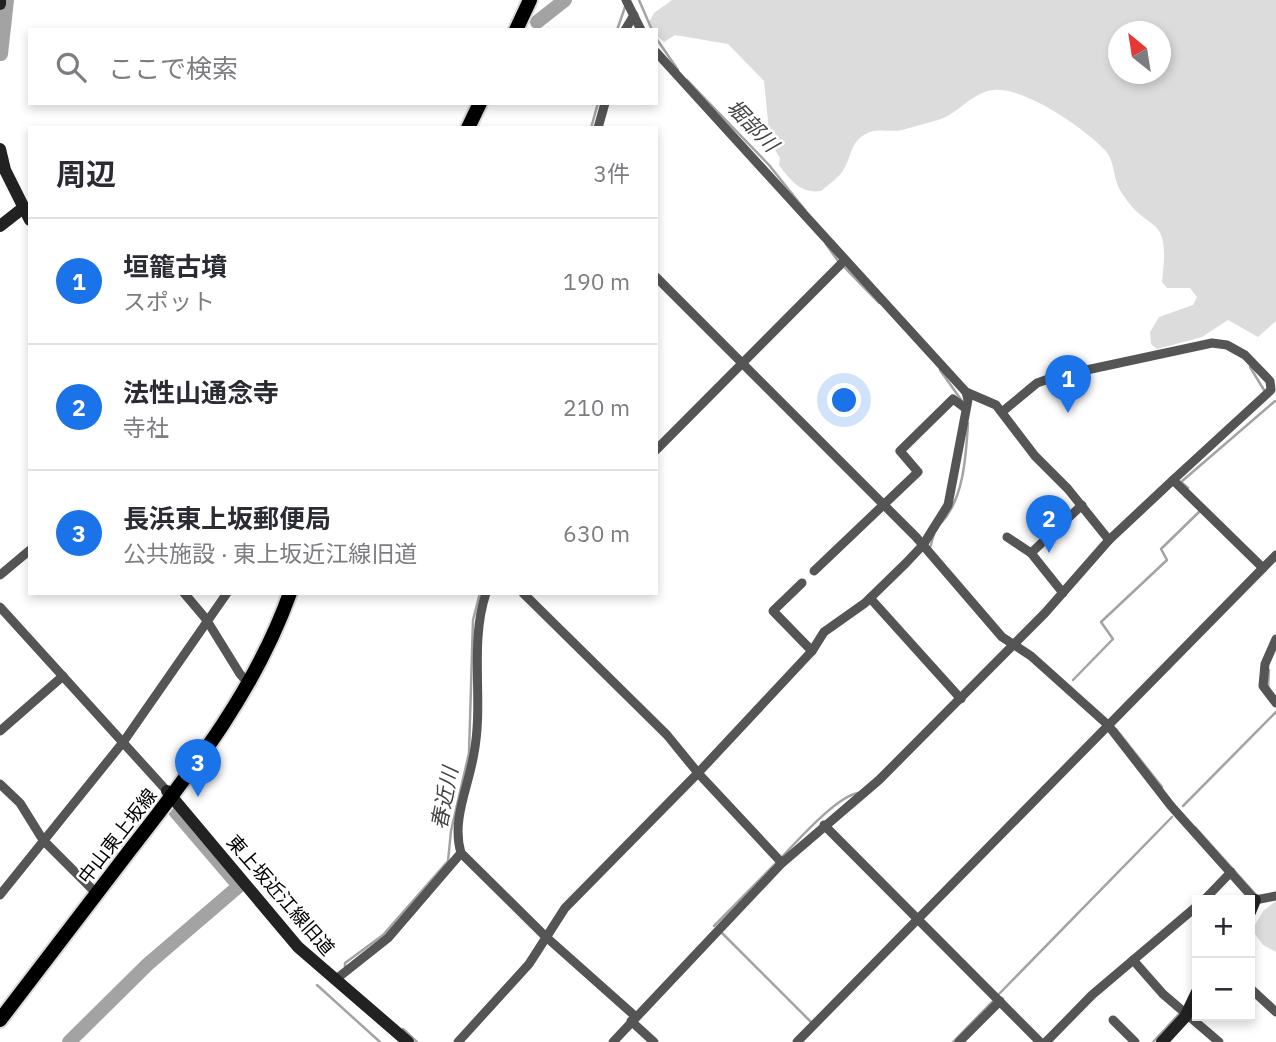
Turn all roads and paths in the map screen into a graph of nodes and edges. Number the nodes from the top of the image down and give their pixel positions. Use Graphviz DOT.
graph roads {
  1 [pos="530,0"];
  2 [pos="539,0"];
  3 [pos="626,0"];
  4 [pos="634,15"];
  5 [pos="517,28"];
  6 [pos="525,28"];
  7 [pos="626,28"];
  8 [pos="640,28"];
  9 [pos="660,52"];
  10 [pos="479,105"];
  11 [pos="488,105"];
  12 [pos="604,105"];
  13 [pos="469,126"];
  14 [pos="478,126"];
  15 [pos="599,126"];
  16 [pos="0,149"];
  17 [pos="26,214"];
  18 [pos="0,226"];
  19 [pos="844,261"];
  20 [pos="658,279"];
  21 [pos="742,363"];
  22 [pos="1274,387"];
  23 [pos="966,392"];
  24 [pos="965,408"];
  25 [pos="1002,412"];
  26 [pos="658,448"];
  27 [pos="1173,480"];
  28 [pos="883,505"];
  29 [pos="1082,505"];
  30 [pos="1007,537"];
  31 [pos="1109,540"];
  32 [pos="923,545"];
  33 [pos="28,552"];
  34 [pos="1031,553"];
  35 [pos="1276,555"];
  36 [pos="1263,568"];
  37 [pos="814,571"];
  38 [pos="0,575"];
  39 [pos="802,583"];
  40 [pos="1063,593"];
  41 [pos="186,595"];
  42 [pos="226,595"];
  43 [pos="281,595"];
  44 [pos="289,595"];
  45 [pos="486,595"];
  46 [pos="525,595"];
  47 [pos="870,598"];
  48 [pos="2,613"];
  49 [pos="208,624"];
  50 [pos="1276,639"];
  51 [pos="1012,645"];
  52 [pos="812,652"];
  53 [pos="64,676"];
  54 [pos="246,682"];
  55 [pos="960,697"];
  56 [pos="1276,703"];
  57 [pos="1110,723"];
  58 [pos="0,731"];
  59 [pos="124,741"];
  60 [pos="698,772"];
  61 [pos="0,784"];
  62 [pos="169,794"];
  63 [pos="824,825"];
  64 [pos="43,840"];
  65 [pos="461,853"];
  66 [pos="782,863"];
  67 [pos="1231,872"];
  68 [pos="94,891"];
  69 [pos="0,895"];
  70 [pos="1208,895"];
  71 [pos="1276,896"];
  72 [pos="1256,903"];
  73 [pos="1192,910"];
  74 [pos="917,919"];
  75 [pos="545,936"];
  76 [pos="1133,960"];
  77 [pos="335,980"];
  78 [pos="1255,993"];
  79 [pos="1000,1001"];
  80 [pos="1192,1002"];
  81 [pos="0,1007"];
  82 [pos="1276,1013"];
  83 [pos="1186,1014"];
  84 [pos="633,1018"];
  85 [pos="0,1020"];
  86 [pos="1113,1020"];
  87 [pos="408,1042"];
  88 [pos="458,1042"];
  89 [pos="613,1042"];
  90 [pos="654,1042"];
  91 [pos="797,1042"];
  92 [pos="958,1042"];
  93 [pos="1040,1042"];
  94 [pos="1046,1042"];
  95 [pos="1135,1042"];
  96 [pos="1161,1042"];
  97 [pos="1219,1042"];
  1 -- 5 [label="main road"];
  2 -- 6 [label="main road"];
  3 -- 4 [label="street"];
  4 -- 7 [label="street"];
  4 -- 8 [label="street"];
  9 -- 19 [label="street"];
  10 -- 13 [label="main road"];
  11 -- 14 [label="main road"];
  12 -- 15 [label="street"];
  16 -- 17 [label="street"];
  17 -- 18 [label="street"];
  19 -- 21 [label="street"];
  19 -- 23 [label="street"];
  20 -- 21 [label="street"];
  21 -- 26 [label="street"];
  21 -- 28 [label="street"];
  22 -- 25 [label="street"];
  22 -- 27 [label="street"];
  23 -- 24 [label="street"];
  23 -- 25 [label="street"];
  24 -- 28 [label="street"];
  24 -- 32 [label="street"];
  25 -- 29 [label="street"];
  27 -- 31 [label="street"];
  27 -- 36 [label="street"];
  28 -- 32 [label="street"];
  28 -- 37 [label="street"];
  29 -- 31 [label="street"];
  29 -- 34 [label="street"];
  30 -- 34 [label="street"];
  31 -- 40 [label="street"];
  32 -- 47 [label="street"];
  32 -- 51 [label="street"];
  33 -- 38 [label="street"];
  34 -- 40 [label="street"];
  35 -- 36 [label="street"];
  36 -- 57 [label="street"];
  39 -- 52 [label="street"];
  40 -- 51 [label="street"];
  41 -- 49 [label="street"];
  42 -- 49 [label="street"];
  43 -- 54 [label="main road, 中山東上坂線"];
  44 -- 54 [label="main road, 中山東上坂線"];
  45 -- 65 [label="street"];
  46 -- 60 [label="street"];
  47 -- 52 [label="street"];
  47 -- 55 [label="street"];
  48 -- 53 [label="street"];
  49 -- 54 [label="street"];
  49 -- 59 [label="street"];
  50 -- 56 [label="street"];
  51 -- 55 [label="street"];
  51 -- 57 [label="street"];
  52 -- 60 [label="street"];
  53 -- 58 [label="street"];
  53 -- 59 [label="street"];
  54 -- 62 [label="main road, 中山東上坂線"];
  55 -- 63 [label="street"];
  57 -- 67 [label="street"];
  57 -- 74 [label="street"];
  59 -- 62 [label="street"];
  59 -- 64 [label="street"];
  60 -- 66 [label="street"];
  60 -- 75 [label="street"];
  61 -- 64 [label="street"];
  62 -- 68 [label="main road, 中山東上坂線"];
  62 -- 77 [label="street, 東上坂近江線旧道"];
  63 -- 66 [label="street"];
  63 -- 74 [label="street"];
  64 -- 68 [label="street"];
  64 -- 69 [label="street"];
  65 -- 75 [label="street"];
  65 -- 77 [label="street"];
  66 -- 84 [label="street"];
  67 -- 70 [label="street"];
  67 -- 72 [label="street"];
  68 -- 81 [label="main road, 中山東上坂線"];
  68 -- 85 [label="main road, 中山東上坂線"];
  71 -- 72 [label="street"];
  73 -- 76 [label="street"];
  74 -- 79 [label="street"];
  74 -- 91 [label="street"];
  75 -- 84 [label="street"];
  75 -- 88 [label="street"];
  76 -- 83 [label="street"];
  76 -- 94 [label="street"];
  77 -- 87 [label="street, 東上坂近江線旧道"];
  78 -- 82 [label="street"];
  79 -- 92 [label="street"];
  79 -- 93 [label="street"];
  80 -- 83 [label="street"];
  83 -- 96 [label="street"];
  83 -- 97 [label="street"];
  84 -- 89 [label="street"];
  84 -- 90 [label="street"];
  86 -- 95 [label="street"];
}
